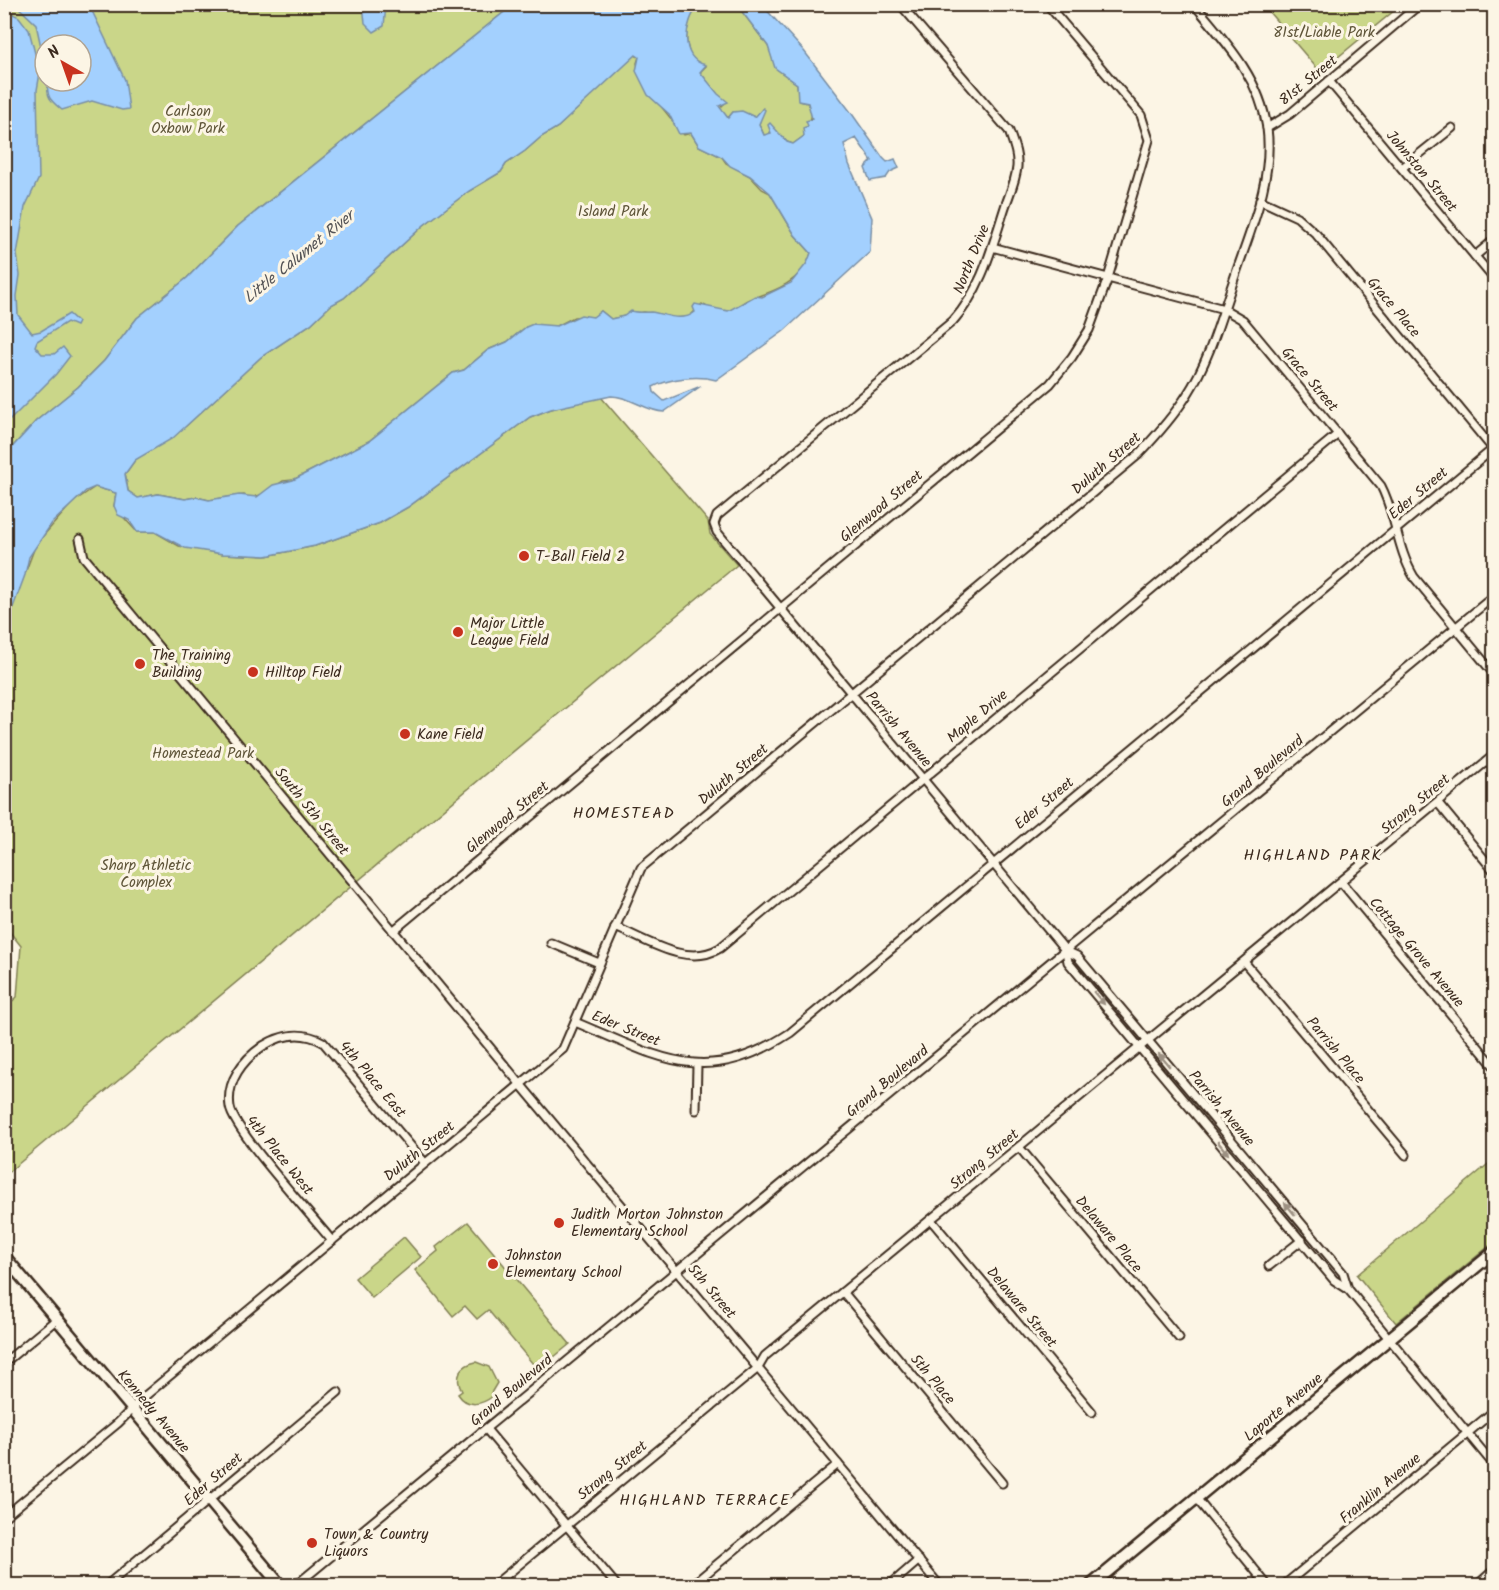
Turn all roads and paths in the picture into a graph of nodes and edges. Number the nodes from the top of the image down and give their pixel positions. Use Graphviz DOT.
graph roads {
  1 [pos="900,4"];
  2 [pos="1047,4"];
  3 [pos="1194,4"];
  4 [pos="1420,4"];
  5 [pos="1329,81"];
  6 [pos="1267,128"];
  7 [pos="1452,128"];
  8 [pos="1402,168"];
  9 [pos="1260,200"];
  10 [pos="1494,240"];
  11 [pos="992,247"];
  12 [pos="1475,256"];
  13 [pos="1108,278"];
  14 [pos="1494,279"];
  15 [pos="1224,309"];
  16 [pos="1338,434"];
  17 [pos="1493,448"];
  18 [pos="714,524"];
  19 [pos="1395,530"];
  20 [pos="80,539"];
  21 [pos="1494,596"];
  22 [pos="780,608"];
  23 [pos="1456,628"];
  24 [pos="1494,674"];
  25 [pos="851,693"];
  26 [pos="1494,755"];
  27 [pos="922,778"];
  28 [pos="1438,803"];
  29 [pos="993,863"];
  30 [pos="1494,871"];
  31 [pos="1342,882"];
  32 [pos="615,927"];
  33 [pos="393,931"];
  34 [pos="551,943"];
  35 [pos="1066,951"];
  36 [pos="599,963"];
  37 [pos="1245,963"];
  38 [pos="575,1022"];
  39 [pos="1149,1041"];
  40 [pos="1140,1047"];
  41 [pos="256,1051"];
  42 [pos="697,1065"];
  43 [pos="1494,1066"];
  44 [pos="521,1085"];
  45 [pos="696,1110"];
  46 [pos="1019,1147"];
  47 [pos="1406,1155"];
  48 [pos="425,1163"];
  49 [pos="931,1220"];
  50 [pos="1310,1234"];
  51 [pos="332,1241"];
  52 [pos="1301,1241"];
  53 [pos="1494,1252"];
  54 [pos="4,1256"];
  55 [pos="1269,1266"];
  56 [pos="677,1270"];
  57 [pos="1348,1290"];
  58 [pos="843,1292"];
  59 [pos="57,1319"];
  60 [pos="1179,1338"];
  61 [pos="1390,1339"];
  62 [pos="4,1363"];
  63 [pos="758,1368"];
  64 [pos="338,1392"];
  65 [pos="132,1408"];
  66 [pos="1494,1411"];
  67 [pos="1092,1412"];
  68 [pos="486,1428"];
  69 [pos="1467,1433"];
  70 [pos="838,1464"];
  71 [pos="1494,1465"];
  72 [pos="1002,1483"];
  73 [pos="1196,1498"];
  74 [pos="209,1500"];
  75 [pos="4,1516"];
  76 [pos="567,1525"];
  77 [pos="919,1560"];
  78 [pos="1494,1570"];
  79 [pos="106,1586"];
  80 [pos="281,1586"];
  81 [pos="296,1586"];
  82 [pos="493,1586"];
  83 [pos="617,1586"];
  84 [pos="691,1586"];
  85 [pos="889,1586"];
  86 [pos="940,1586"];
  87 [pos="1090,1586"];
  88 [pos="1268,1586"];
  89 [pos="1283,1586"];
  90 [pos="1476,1586"];
  1 -- 11 [label="street, North Drive"];
  2 -- 13 [label="street, Glenwood Street"];
  3 -- 6 [label="street, Duluth Street"];
  4 -- 5 [label="street, 81st Street"];
  5 -- 6 [label="street, 81st Street"];
  5 -- 8 [label="street, Johnston Street"];
  6 -- 9 [label="street, Duluth Street"];
  7 -- 8 [label="street"];
  8 -- 12 [label="street, Johnston Street"];
  9 -- 15 [label="street, Duluth Street"];
  9 -- 17 [label="street, Grace Place"];
  10 -- 12 [label="street"];
  11 -- 13 [label="street, Grace Street"];
  11 -- 18 [label="street, North Drive"];
  12 -- 14 [label="street, Johnston Street"];
  13 -- 15 [label="street, Grace Street"];
  13 -- 22 [label="street, Glenwood Street"];
  15 -- 16 [label="street, Grace Street"];
  15 -- 25 [label="street, Duluth Street"];
  16 -- 19 [label="street, Grace Street"];
  16 -- 27 [label="street, Maple Drive"];
  17 -- 19 [label="street, Eder Street"];
  18 -- 22 [label="street, Parrish Avenue"];
  19 -- 23 [label="street, Grace Street"];
  19 -- 29 [label="street, Eder Street"];
  20 -- 33 [label="street, South 5th Street"];
  21 -- 23 [label="street, Grand Boulevard"];
  22 -- 25 [label="street, Parrish Avenue"];
  22 -- 33 [label="street, Glenwood Street"];
  23 -- 24 [label="street, Grace Street"];
  23 -- 35 [label="street, Grand Boulevard"];
  25 -- 27 [label="street, Parrish Avenue"];
  25 -- 32 [label="street, Duluth Street"];
  26 -- 28 [label="street, Strong Street"];
  27 -- 29 [label="street, Parrish Avenue"];
  27 -- 32 [label="street, Maple Drive"];
  28 -- 30 [label="street"];
  28 -- 31 [label="street, Strong Street"];
  29 -- 35 [label="street, Parrish Avenue"];
  29 -- 42 [label="street, Eder Street"];
  31 -- 37 [label="street, Strong Street"];
  31 -- 43 [label="street, Cottage Grove Avenue"];
  32 -- 36 [label="street, Duluth Street"];
  33 -- 44 [label="street, 5th Street"];
  34 -- 36 [label="street"];
  35 -- 39 [label="street, Parrish Avenue"];
  35 -- 40 [label="street, Parrish Avenue, one-way"];
  35 -- 56 [label="street, Grand Boulevard"];
  36 -- 38 [label="street, Duluth Street"];
  37 -- 39 [label="street, Strong Street"];
  37 -- 47 [label="street, Parrish Place"];
  38 -- 42 [label="street, Eder Street"];
  38 -- 44 [label="street, Duluth Street"];
  39 -- 40 [label="street, Strong Street"];
  50 -- 39 [label="street, Parrish Avenue, one-way"];
  40 -- 46 [label="street, Strong Street"];
  40 -- 52 [label="street, Parrish Avenue, one-way"];
  41 -- 48 [label="street, 4th Place East"];
  41 -- 51 [label="street, 4th Place West"];
  42 -- 45 [label="street"];
  44 -- 48 [label="street, Duluth Street"];
  44 -- 56 [label="street, 5th Street"];
  46 -- 49 [label="street, Strong Street"];
  46 -- 60 [label="street, Delaware Place"];
  48 -- 51 [label="street, Duluth Street"];
  49 -- 58 [label="street, Strong Street"];
  49 -- 67 [label="street, Delaware Street"];
  50 -- 52 [label="street"];
  50 -- 57 [label="street, Parrish Avenue"];
  51 -- 65 [label="street, Duluth Street"];
  52 -- 55 [label="street"];
  52 -- 57 [label="street, Parrish Avenue"];
  53 -- 61 [label="street, Laporte Avenue"];
  54 -- 59 [label="street, Kennedy Avenue"];
  56 -- 63 [label="street, 5th Street"];
  56 -- 68 [label="street, Grand Boulevard"];
  57 -- 61 [label="street, Parrish Avenue"];
  58 -- 63 [label="street, Strong Street"];
  58 -- 72 [label="street, 5th Place"];
  59 -- 62 [label="street"];
  59 -- 65 [label="street, Kennedy Avenue"];
  61 -- 69 [label="street, Parrish Avenue"];
  61 -- 73 [label="street, Laporte Avenue"];
  63 -- 70 [label="street, 5th Street"];
  63 -- 76 [label="street, Strong Street"];
  64 -- 74 [label="street, Eder Street"];
  65 -- 74 [label="street, Kennedy Avenue"];
  65 -- 75 [label="street, Duluth Street"];
  66 -- 69 [label="street, Franklin Avenue"];
  68 -- 76 [label="street"];
  68 -- 81 [label="street, Grand Boulevard"];
  69 -- 71 [label="street, Parrish Avenue"];
  69 -- 89 [label="street, Franklin Avenue"];
  70 -- 77 [label="street, 5th Street"];
  70 -- 84 [label="street"];
  73 -- 87 [label="street, Laporte Avenue"];
  73 -- 88 [label="street"];
  74 -- 79 [label="street, Eder Street"];
  74 -- 80 [label="street, Kennedy Avenue"];
  76 -- 82 [label="street, Strong Street"];
  76 -- 83 [label="street"];
  77 -- 85 [label="street"];
  77 -- 86 [label="street, 5th Street"];
  78 -- 90 [label="street"];
}
